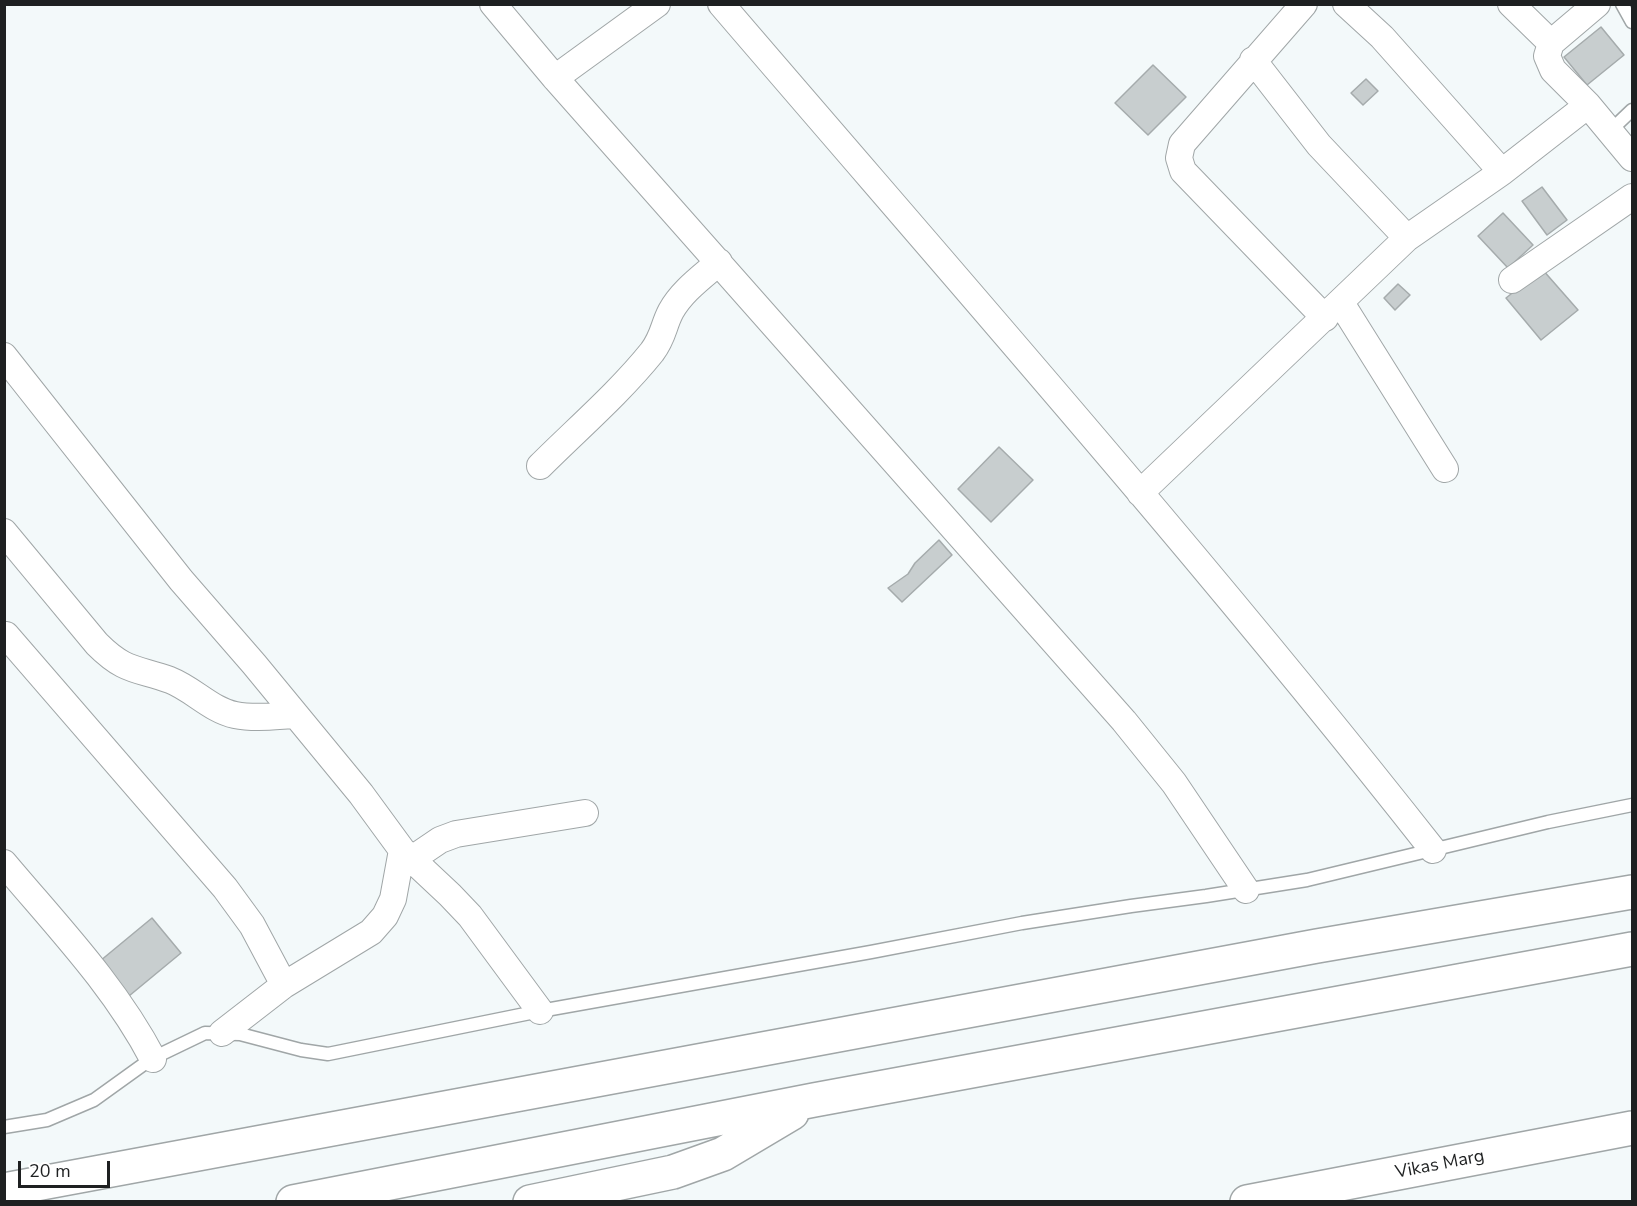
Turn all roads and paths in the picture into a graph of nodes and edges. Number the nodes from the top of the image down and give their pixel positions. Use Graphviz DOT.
graph roads {
  1 [pos="493,4"];
  2 [pos="657,4"];
  3 [pos="721,4"];
  4 [pos="1304,4"];
  5 [pos="1346,4"];
  6 [pos="1511,4"];
  7 [pos="1598,4"];
  8 [pos="1622,4"];
  9 [pos="1632,22"];
  10 [pos="1551,43"];
  11 [pos="1253,60"];
  12 [pos="555,78"];
  13 [pos="1588,105"];
  14 [pos="1632,110"];
  15 [pos="1610,131"];
  16 [pos="1632,158"];
  17 [pos="1502,172"];
  18 [pos="1632,197"];
  19 [pos="1407,238"];
  20 [pos="719,262"];
  21 [pos="1512,280"];
  22 [pos="1333,311"];
  23 [pos="4,356"];
  24 [pos="540,466"];
  25 [pos="1445,470"];
  26 [pos="1140,493"];
  27 [pos="4,532"];
  28 [pos="6,635"];
  29 [pos="296,715"];
  30 [pos="1632,806"];
  31 [pos="585,813"];
  32 [pos="1433,850"];
  33 [pos="407,855"];
  34 [pos="4,863"];
  35 [pos="1246,890"];
  36 [pos="1632,892"];
  37 [pos="1632,949"];
  38 [pos="284,985"];
  39 [pos="540,1011"];
  40 [pos="222,1033"];
  41 [pos="153,1059"];
  42 [pos="814,1100"];
  43 [pos="4,1127"];
  44 [pos="1632,1128"];
  45 [pos="4,1190"];
  46 [pos="293,1202"];
  47 [pos="530,1202"];
  48 [pos="1247,1202"];
  1 -- 12 [label="street"];
  2 -- 12 [label="street"];
  3 -- 26 [label="street"];
  4 -- 11 [label="street"];
  5 -- 17 [label="street"];
  6 -- 10 [label="street"];
  7 -- 10 [label="street"];
  8 -- 9 [label="lane"];
  10 -- 13 [label="street"];
  11 -- 19 [label="street"];
  11 -- 22 [label="street"];
  12 -- 20 [label="street"];
  13 -- 15 [label="street"];
  13 -- 17 [label="street"];
  14 -- 15 [label="lane"];
  15 -- 16 [label="street"];
  17 -- 19 [label="street"];
  18 -- 21 [label="street"];
  19 -- 22 [label="street"];
  20 -- 24 [label="street"];
  20 -- 35 [label="street"];
  22 -- 25 [label="street"];
  22 -- 26 [label="street"];
  23 -- 29 [label="street"];
  26 -- 32 [label="street"];
  27 -- 29 [label="street"];
  28 -- 38 [label="street"];
  29 -- 33 [label="street"];
  30 -- 32 [label="lane"];
  31 -- 33 [label="street"];
  32 -- 35 [label="lane"];
  33 -- 38 [label="street"];
  33 -- 39 [label="street"];
  34 -- 41 [label="street"];
  35 -- 39 [label="lane"];
  36 -- 45 [label="main road"];
  37 -- 42 [label="main road"];
  38 -- 40 [label="street"];
  39 -- 40 [label="lane"];
  40 -- 41 [label="lane"];
  41 -- 43 [label="lane"];
  42 -- 46 [label="main road"];
  42 -- 47 [label="main road"];
  44 -- 48 [label="main road, Vikas Marg"];
}
